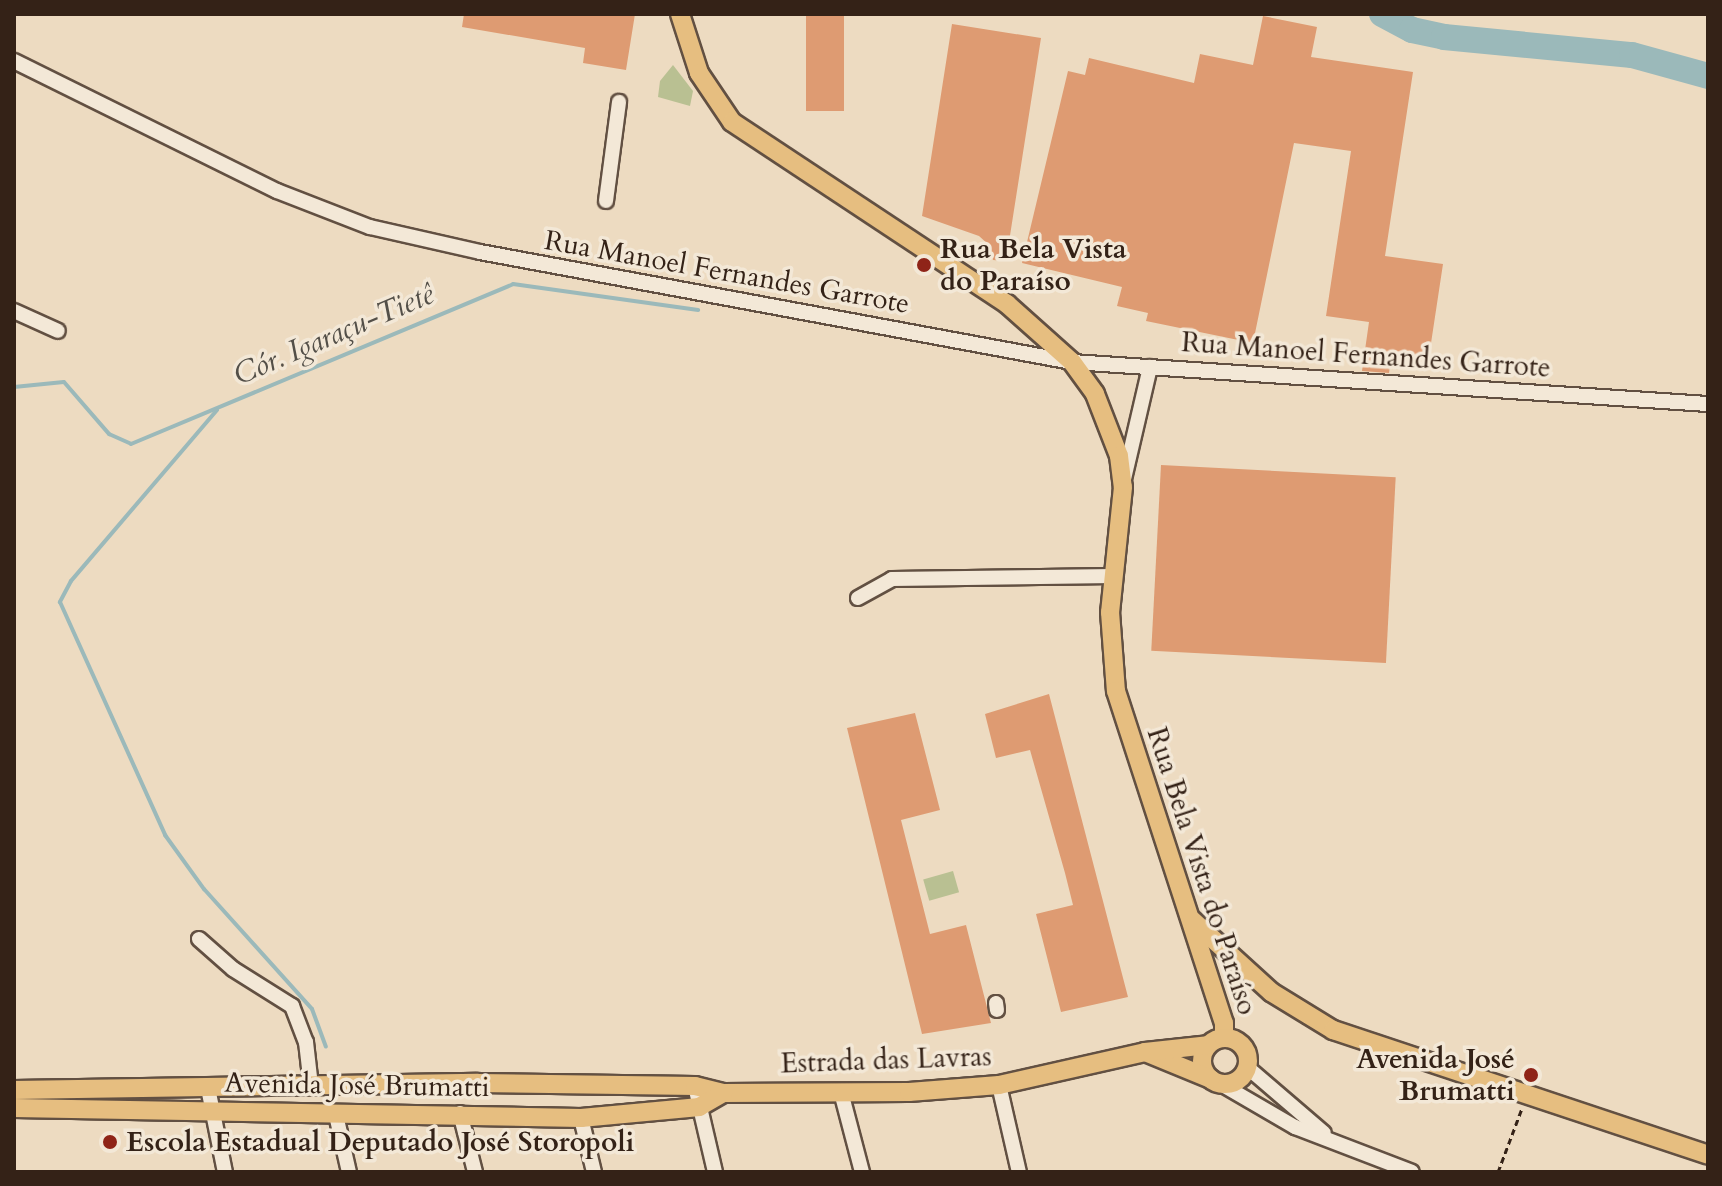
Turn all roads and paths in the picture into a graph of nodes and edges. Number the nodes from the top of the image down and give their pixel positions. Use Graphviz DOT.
graph roads {
  1 [pos="680,14"];
  2 [pos="14,61"];
  3 [pos="619,102"];
  4 [pos="606,201"];
  5 [pos="14,311"];
  6 [pos="58,331"];
  7 [pos="1072,362"];
  8 [pos="1150,367"];
  9 [pos="1708,404"];
  10 [pos="1123,487"];
  11 [pos="1114,576"];
  12 [pos="858,598"];
  13 [pos="1190,918"];
  14 [pos="199,939"];
  15 [pos="1217,944"];
  16 [pos="1216,1041"];
  17 [pos="1242,1045"];
  18 [pos="1145,1052"];
  19 [pos="1247,1067"];
  20 [pos="1216,1082"];
  21 [pos="999,1085"];
  22 [pos="311,1086"];
  23 [pos="695,1086"];
  24 [pos="208,1088"];
  25 [pos="14,1090"];
  26 [pos="841,1092"];
  27 [pos="723,1093"];
  28 [pos="1527,1095"];
  29 [pos="699,1107"];
  30 [pos="14,1108"];
  31 [pos="210,1110"];
  32 [pos="460,1113"];
  33 [pos="336,1115"];
  34 [pos="581,1118"];
  35 [pos="1328,1136"];
  36 [pos="1708,1155"];
  37 [pos="225,1172"];
  38 [pos="349,1172"];
  39 [pos="475,1172"];
  40 [pos="594,1172"];
  41 [pos="715,1172"];
  42 [pos="862,1172"];
  43 [pos="1019,1172"];
  44 [pos="1412,1172"];
  45 [pos="1498,1172"];
  1 -- 7 [label="main road, Rua Bela Vista do Paraíso"];
  2 -- 7 [label="street, Rua Manoel Fernandes Garrote"];
  3 -- 4 [label="street"];
  5 -- 6 [label="street"];
  7 -- 8 [label="street, Rua Manoel Fernandes Garrote"];
  7 -- 10 [label="main road, Rua Bela Vista do Paraíso"];
  8 -- 9 [label="street, Rua Manoel Fernandes Garrote"];
  8 -- 10 [label="street"];
  10 -- 11 [label="main road, Rua Bela Vista do Paraíso"];
  11 -- 12 [label="street"];
  11 -- 13 [label="main road, Rua Bela Vista do Paraíso"];
  13 -- 15 [label="main road"];
  13 -- 16 [label="main road, Rua Bela Vista do Paraíso"];
  14 -- 22 [label="street"];
  15 -- 17 [label="main road, Rua Bela Vista do Paraíso"];
  15 -- 28 [label="main road"];
  16 -- 17 [label="main road"];
  16 -- 18 [label="main road, Estrada das Lavras"];
  16 -- 20 [label="main road"];
  17 -- 19 [label="main road"];
  18 -- 20 [label="main road"];
  18 -- 21 [label="main road, Estrada das Lavras"];
  19 -- 20 [label="main road"];
  19 -- 35 [label="street"];
  20 -- 35 [label="street"];
  21 -- 26 [label="main road, Estrada das Lavras"];
  21 -- 43 [label="street"];
  22 -- 23 [label="main road, Avenida José Brumatti"];
  22 -- 24 [label="main road, Avenida José Brumatti"];
  23 -- 27 [label="main road, Estrada das Lavras"];
  23 -- 29 [label="street"];
  24 -- 25 [label="main road, Avenida José Brumatti"];
  24 -- 31 [label="street"];
  26 -- 27 [label="main road, Estrada das Lavras"];
  26 -- 42 [label="street"];
  27 -- 29 [label="main road, Estrada das Lavras"];
  28 -- 36 [label="main road"];
  28 -- 45 [label="path"];
  29 -- 34 [label="main road, Avenida José Brumatti"];
  29 -- 41 [label="street"];
  30 -- 31 [label="main road, Avenida José Brumatti"];
  31 -- 33 [label="main road, Avenida José Brumatti"];
  31 -- 37 [label="street"];
  32 -- 33 [label="main road, Avenida José Brumatti"];
  32 -- 34 [label="main road, Avenida José Brumatti"];
  32 -- 39 [label="street"];
  33 -- 38 [label="street"];
  34 -- 40 [label="street"];
  35 -- 44 [label="street"];
}
